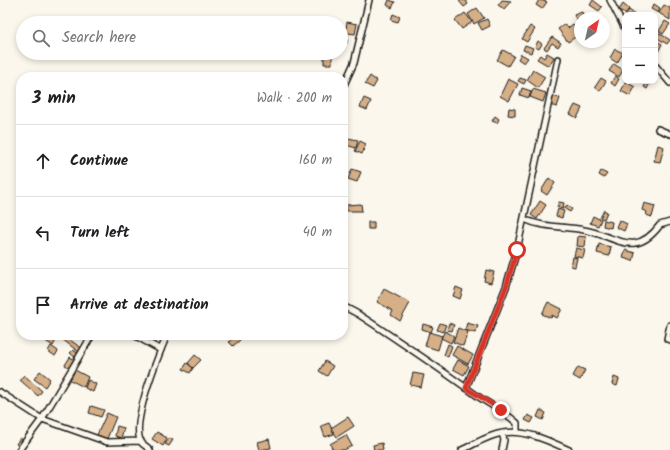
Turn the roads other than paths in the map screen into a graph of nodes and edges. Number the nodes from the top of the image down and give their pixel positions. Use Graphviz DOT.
graph roads {
  1 [pos="369,0"];
  2 [pos="610,0"];
  3 [pos="622,23"];
  4 [pos="558,59"];
  5 [pos="658,69"];
  6 [pos="348,76"];
  7 [pos="670,83"];
  8 [pos="658,129"];
  9 [pos="670,134"];
  10 [pos="524,219"];
  11 [pos="670,222"];
  12 [pos="348,309"];
  13 [pos="670,325"];
  14 [pos="89,340"];
  15 [pos="143,340"];
  16 [pos="166,340"];
  17 [pos="670,340"];
  18 [pos="161,350"];
  19 [pos="466,388"];
  20 [pos="0,392"];
  21 [pos="42,419"];
  22 [pos="517,432"];
  23 [pos="502,433"];
  24 [pos="141,441"];
  25 [pos="19,450"];
  26 [pos="150,450"];
  27 [pos="462,450"];
  28 [pos="502,450"];
  29 [pos="569,450"];
  1 -- 6 [label="street"];
  2 -- 3 [label="street"];
  4 -- 10 [label="street"];
  5 -- 7 [label="street"];
  8 -- 9 [label="street"];
  10 -- 11 [label="street"];
  10 -- 19 [label="street"];
  12 -- 19 [label="street"];
  13 -- 17 [label="street"];
  14 -- 21 [label="street"];
  15 -- 18 [label="street"];
  16 -- 18 [label="street"];
  18 -- 24 [label="street"];
  19 -- 22 [label="street"];
  20 -- 21 [label="street"];
  21 -- 24 [label="street"];
  21 -- 25 [label="street"];
  22 -- 23 [label="street"];
  22 -- 29 [label="street"];
  23 -- 27 [label="street"];
  23 -- 28 [label="street"];
  24 -- 26 [label="street"];
}
